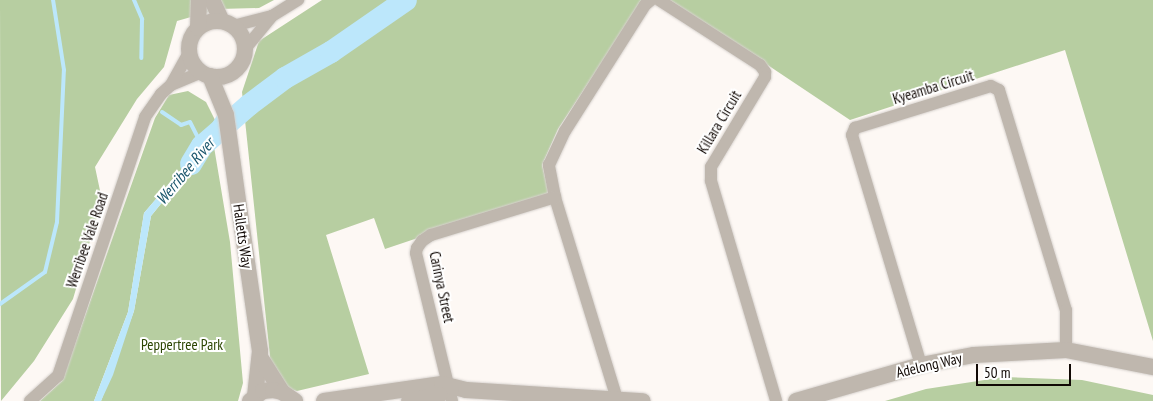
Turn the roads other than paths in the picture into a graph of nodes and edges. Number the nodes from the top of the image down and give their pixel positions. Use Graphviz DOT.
graph roads {
  1 [pos="199,0"];
  2 [pos="212,0"];
  3 [pos="298,0"];
  4 [pos="651,0"];
  5 [pos="659,0"];
  6 [pos="272,16"];
  7 [pos="228,23"];
  8 [pos="198,28"];
  9 [pos="245,49"];
  10 [pos="189,54"];
  11 [pos="235,71"];
  12 [pos="205,74"];
  13 [pos="171,85"];
  14 [pos="226,115"];
  15 [pos="555,198"];
  16 [pos="1066,350"];
  17 [pos="260,358"];
  18 [pos="921,365"];
  19 [pos="1153,367"];
  20 [pos="454,392"];
  21 [pos="289,396"];
  22 [pos="252,398"];
  23 [pos="618,399"];
  24 [pos="30,401"];
  25 [pos="324,401"];
  26 [pos="409,401"];
  27 [pos="643,401"];
  28 [pos="776,401"];
  29 [pos="796,401"];
  1 -- 8 [label="street"];
  2 -- 7 [label="street"];
  3 -- 6 [label="street"];
  4 -- 15 [label="street"];
  5 -- 28 [label="street, Killara Circuit"];
  6 -- 7 [label="street"];
  6 -- 9 [label="street"];
  7 -- 8 [label="street"];
  7 -- 9 [label="street"];
  8 -- 10 [label="street"];
  9 -- 11 [label="street"];
  10 -- 12 [label="street"];
  10 -- 13 [label="street, Werribee Vale Road"];
  11 -- 12 [label="street"];
  11 -- 14 [label="street, Halletts Way"];
  12 -- 13 [label="street, Werribee Vale Road"];
  12 -- 14 [label="street, Halletts Way"];
  13 -- 24 [label="street, Werribee Vale Road"];
  14 -- 17 [label="street, Halletts Way"];
  15 -- 20 [label="street, Carinya Street"];
  15 -- 23 [label="street"];
  16 -- 18 [label="street, Adelong Way"];
  16 -- 18 [label="street, Kyeamba Circuit"];
  16 -- 19 [label="street, Adelong Way"];
  17 -- 21 [label="street"];
  17 -- 22 [label="street"];
  18 -- 29 [label="street, Adelong Way"];
  20 -- 23 [label="street"];
  20 -- 25 [label="street"];
  20 -- 26 [label="street"];
  21 -- 22 [label="street"];
  23 -- 27 [label="street"];
}
